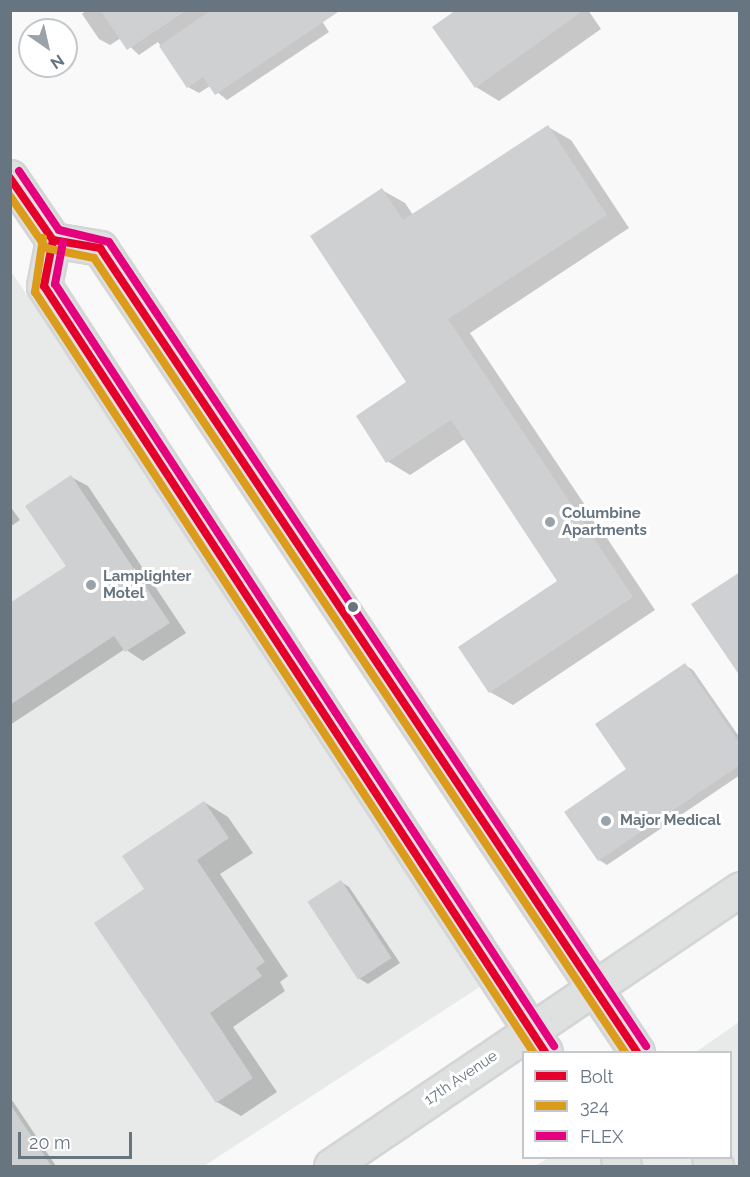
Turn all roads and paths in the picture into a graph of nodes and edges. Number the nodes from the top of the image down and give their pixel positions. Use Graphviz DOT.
graph roads {
  1 [pos="10,177"];
  2 [pos="53,240"];
  3 [pos="740,889"];
  4 [pos="594,989"];
  5 [pos="537,1042"];
  6 [pos="522,1051"];
  7 [pos="522,1051"];
  8 [pos="636,1051"];
  9 [pos="331,1167"];
  1 -- 2 [label="main road"];
  2 -- 4 [label="main road"];
  2 -- 5 [label="main road"];
  3 -- 4 [label="main road, 17th Avenue"];
  4 -- 5 [label="main road, 17th Avenue"];
  4 -- 8 [label="main road"];
  5 -- 6 [label="main road, 17th Avenue"];
  7 -- 9 [label="main road, 17th Avenue"];
}
